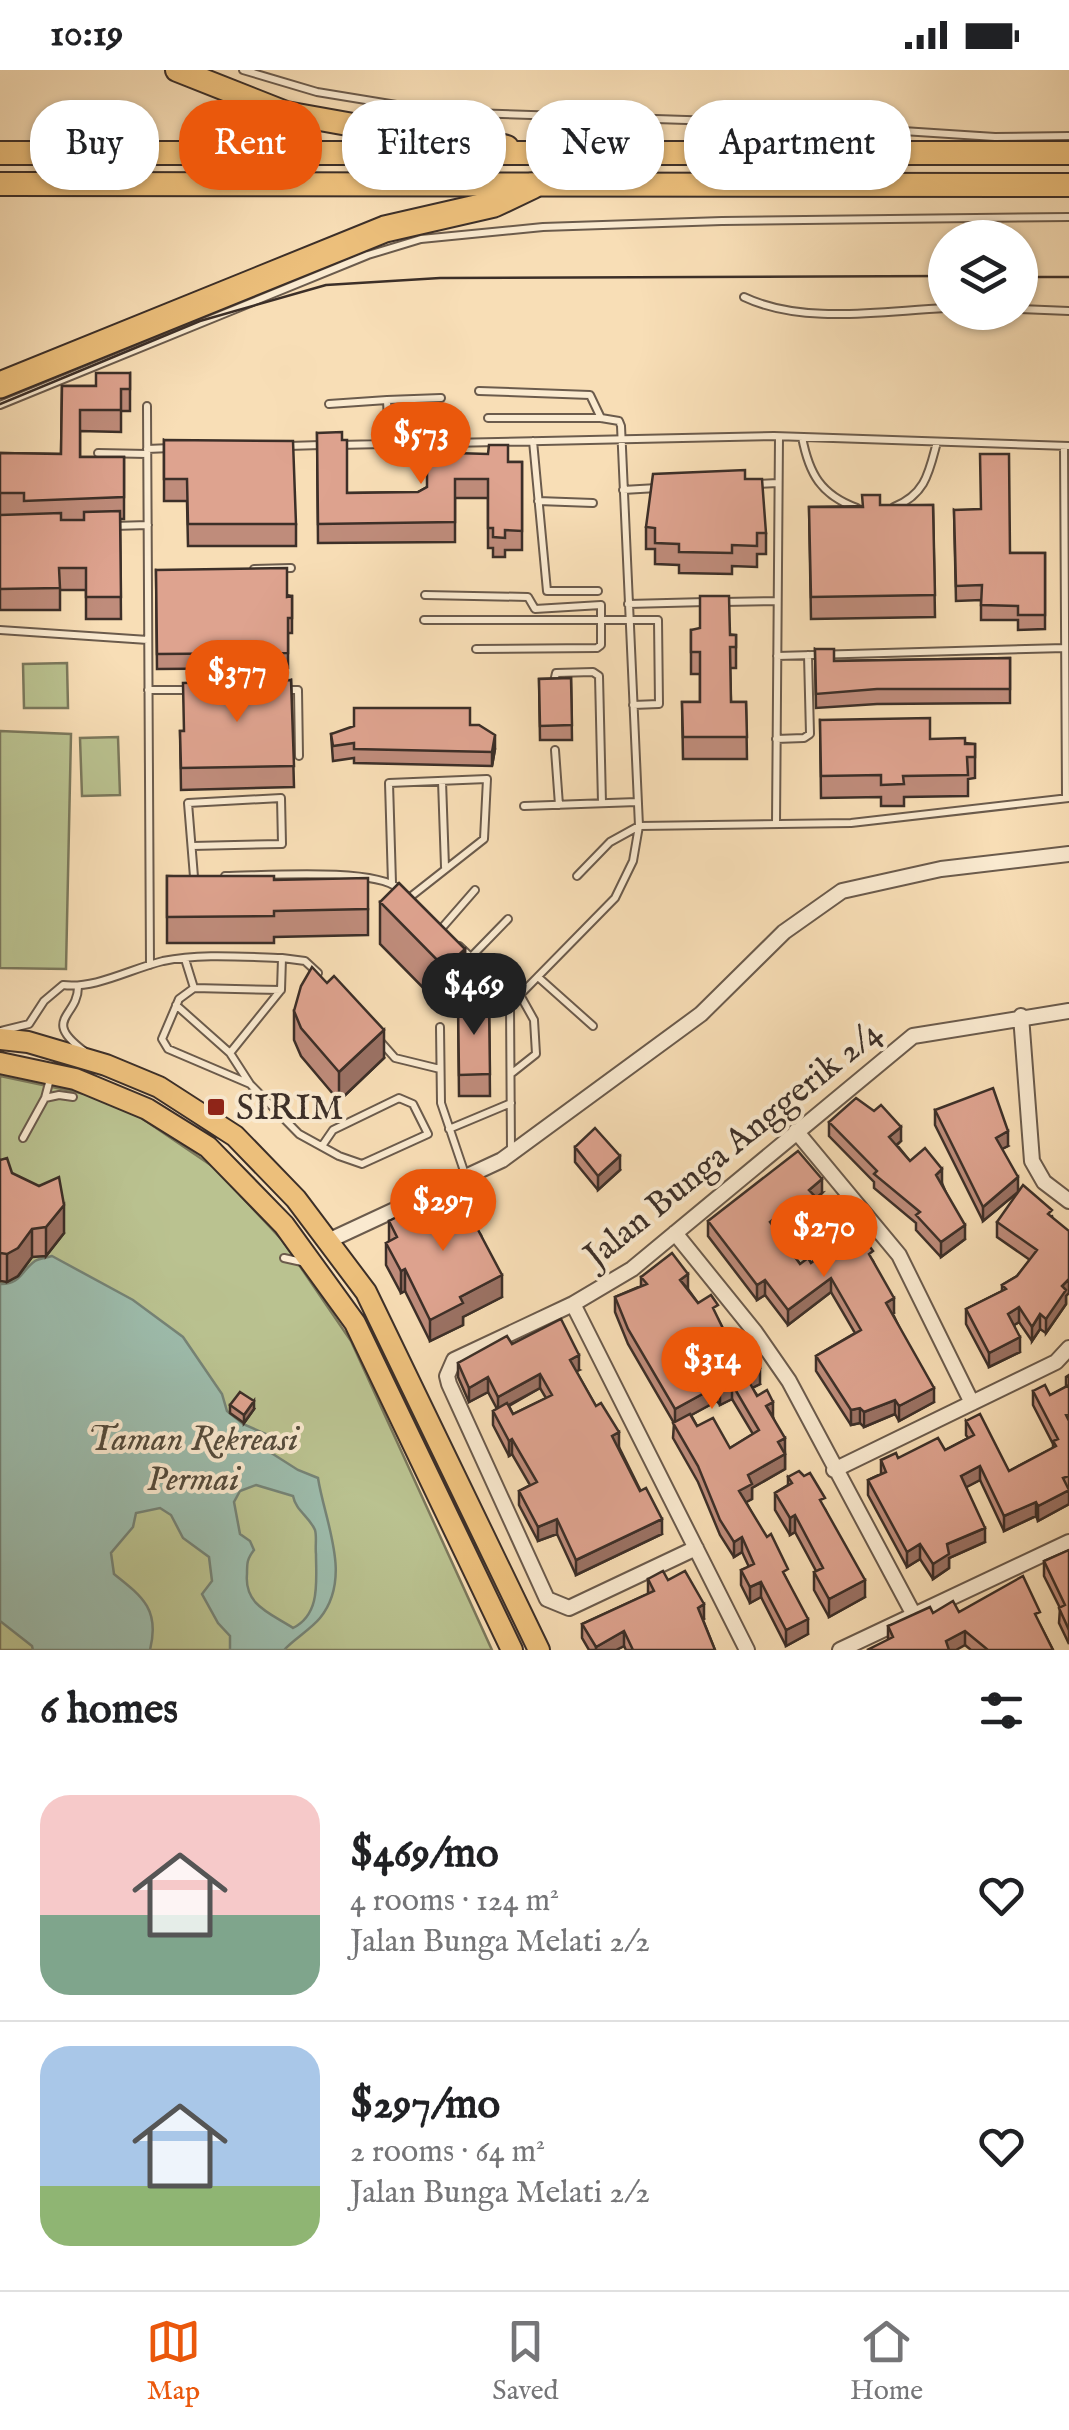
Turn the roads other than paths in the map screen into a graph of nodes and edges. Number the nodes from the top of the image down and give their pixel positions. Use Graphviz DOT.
graph roads {
  1 [pos="177,70"];
  2 [pos="244,70"];
  3 [pos="1069,136"];
  4 [pos="526,152"];
  5 [pos="0,153"];
  6 [pos="1069,153"];
  7 [pos="526,155"];
  8 [pos="664,155"];
  9 [pos="0,184"];
  10 [pos="1069,184"];
  11 [pos="526,186"];
  12 [pos="664,186"];
  13 [pos="526,189"];
  14 [pos="1069,216"];
  15 [pos="744,297"];
  16 [pos="928,309"];
  17 [pos="1038,310"];
  18 [pos="1069,311"];
  19 [pos="0,385"];
  20 [pos="479,392"];
  21 [pos="440,398"];
  22 [pos="386,400"];
  23 [pos="329,404"];
  24 [pos="0,405"];
  25 [pos="147,406"];
  26 [pos="488,418"];
  27 [pos="602,418"];
  28 [pos="779,437"];
  29 [pos="802,437"];
  30 [pos="622,440"];
  31 [pos="532,441"];
  32 [pos="937,442"];
  33 [pos="389,444"];
  34 [pos="277,446"];
  35 [pos="1066,446"];
  36 [pos="184,448"];
  37 [pos="147,452"];
  38 [pos="98,453"];
  39 [pos="778,483"];
  40 [pos="740,485"];
  41 [pos="662,488"];
  42 [pos="623,490"];
  43 [pos="538,502"];
  44 [pos="593,503"];
  45 [pos="872,510"];
  46 [pos="886,510"];
  47 [pos="148,525"];
  48 [pos="111,526"];
  49 [pos="291,568"];
  50 [pos="238,569"];
  51 [pos="166,571"];
  52 [pos="148,572"];
  53 [pos="598,590"];
  54 [pos="426,595"];
  55 [pos="777,601"];
  56 [pos="628,604"];
  57 [pos="424,620"];
  58 [pos="628,620"];
  59 [pos="600,621"];
  60 [pos="0,630"];
  61 [pos="148,640"];
  62 [pos="476,648"];
  63 [pos="1065,648"];
  64 [pos="808,655"];
  65 [pos="777,656"];
  66 [pos="554,687"];
  67 [pos="148,690"];
  68 [pos="204,690"];
  69 [pos="280,690"];
  70 [pos="633,705"];
  71 [pos="776,739"];
  72 [pos="555,750"];
  73 [pos="298,756"];
  74 [pos="442,780"];
  75 [pos="1068,798"];
  76 [pos="638,802"];
  77 [pos="602,803"];
  78 [pos="559,805"];
  79 [pos="524,806"];
  80 [pos="776,824"];
  81 [pos="639,826"];
  82 [pos="192,846"];
  83 [pos="1069,854"];
  84 [pos="444,868"];
  85 [pos="577,876"];
  86 [pos="164,877"];
  87 [pos="179,877"];
  88 [pos="194,877"];
  89 [pos="149,878"];
  90 [pos="392,883"];
  91 [pos="475,890"];
  92 [pos="408,898"];
  93 [pos="420,909"];
  94 [pos="430,919"];
  95 [pos="508,919"];
  96 [pos="442,929"];
  97 [pos="472,957"];
  98 [pos="282,958"];
  99 [pos="185,959"];
  100 [pos="150,965"];
  101 [pos="538,976"];
  102 [pos="329,986"];
  103 [pos="78,987"];
  104 [pos="194,988"];
  105 [pos="281,990"];
  106 [pos="520,995"];
  107 [pos="176,1005"];
  108 [pos="510,1005"];
  109 [pos="1069,1011"];
  110 [pos="1021,1016"];
  111 [pos="593,1026"];
  112 [pos="440,1027"];
  113 [pos="368,1029"];
  114 [pos="0,1031"];
  115 [pos="0,1039"];
  116 [pos="230,1053"];
  117 [pos="0,1063"];
  118 [pos="106,1065"];
  119 [pos="440,1069"];
  120 [pos="52,1073"];
  121 [pos="511,1074"];
  122 [pos="250,1084"];
  123 [pos="73,1097"];
  124 [pos="45,1098"];
  125 [pos="511,1103"];
  126 [pos="450,1129"];
  127 [pos="796,1131"];
  128 [pos="23,1138"];
  129 [pos="322,1146"];
  130 [pos="512,1154"];
  131 [pos="466,1177"];
  132 [pos="1069,1200"];
  133 [pos="675,1234"];
  134 [pos="330,1240"];
  135 [pos="284,1258"];
  136 [pos="314,1264"];
  137 [pos="574,1304"];
  138 [pos="1069,1348"];
  139 [pos="972,1403"];
  140 [pos="834,1470"];
  141 [pos="1069,1542"];
  142 [pos="696,1548"];
  143 [pos="914,1615"];
  144 [pos="512,1650"];
  145 [pos="538,1650"];
  146 [pos="747,1650"];
  147 [pos="840,1650"];
  1 -- 4 [label="highway"];
  2 -- 3 [label="lane"];
  5 -- 7 [label="highway"];
  6 -- 8 [label="highway"];
  9 -- 11 [label="highway"];
  10 -- 12 [label="highway"];
  13 -- 19 [label="highway"];
  14 -- 24 [label="lane"];
  15 -- 16 [label="lane"];
  17 -- 18 [label="lane"];
  20 -- 27 [label="lane"];
  21 -- 22 [label="lane"];
  22 -- 23 [label="lane"];
  22 -- 33 [label="lane"];
  25 -- 37 [label="lane"];
  26 -- 27 [label="lane"];
  27 -- 30 [label="lane"];
  28 -- 29 [label="lane"];
  28 -- 30 [label="lane"];
  28 -- 39 [label="lane"];
  29 -- 32 [label="lane"];
  29 -- 45 [label="lane"];
  30 -- 31 [label="lane"];
  30 -- 42 [label="lane"];
  31 -- 33 [label="lane"];
  31 -- 43 [label="lane"];
  32 -- 35 [label="lane"];
  32 -- 46 [label="lane"];
  33 -- 34 [label="lane"];
  35 -- 63 [label="lane"];
  36 -- 37 [label="lane"];
  37 -- 38 [label="lane"];
  37 -- 47 [label="lane"];
  39 -- 40 [label="lane"];
  39 -- 55 [label="lane"];
  41 -- 42 [label="lane"];
  42 -- 56 [label="lane"];
  43 -- 44 [label="lane"];
  43 -- 53 [label="lane"];
  47 -- 48 [label="lane"];
  47 -- 52 [label="lane"];
  49 -- 50 [label="lane"];
  51 -- 52 [label="lane"];
  52 -- 61 [label="lane"];
  54 -- 59 [label="lane"];
  55 -- 56 [label="lane"];
  55 -- 65 [label="lane"];
  56 -- 58 [label="lane"];
  57 -- 59 [label="lane"];
  58 -- 59 [label="lane"];
  58 -- 70 [label="lane"];
  58 -- 70 [label="lane"];
  59 -- 62 [label="lane"];
  60 -- 61 [label="lane"];
  61 -- 67 [label="lane"];
  63 -- 64 [label="lane"];
  63 -- 75 [label="lane"];
  64 -- 65 [label="lane"];
  64 -- 71 [label="lane"];
  65 -- 71 [label="lane"];
  66 -- 77 [label="lane"];
  67 -- 68 [label="lane"];
  67 -- 89 [label="lane"];
  69 -- 73 [label="lane"];
  70 -- 76 [label="lane"];
  71 -- 80 [label="lane"];
  72 -- 78 [label="lane"];
  74 -- 84 [label="lane"];
  74 -- 84 [label="lane"];
  74 -- 90 [label="lane"];
  75 -- 80 [label="lane"];
  76 -- 77 [label="lane"];
  76 -- 81 [label="lane"];
  77 -- 78 [label="lane"];
  78 -- 79 [label="lane"];
  80 -- 81 [label="lane"];
  81 -- 85 [label="lane"];
  81 -- 101 [label="lane"];
  82 -- 82 [label="lane"];
  82 -- 88 [label="lane"];
  83 -- 130 [label="street"];
  84 -- 92 [label="lane"];
  86 -- 89 [label="lane"];
  87 -- 88 [label="lane"];
  88 -- 90 [label="lane"];
  89 -- 100 [label="lane"];
  90 -- 92 [label="lane"];
  91 -- 96 [label="lane"];
  92 -- 93 [label="lane"];
  94 -- 96 [label="lane"];
  95 -- 97 [label="lane"];
  96 -- 97 [label="lane"];
  97 -- 108 [label="lane"];
  98 -- 99 [label="lane"];
  98 -- 102 [label="lane"];
  98 -- 105 [label="lane"];
  99 -- 100 [label="lane"];
  99 -- 104 [label="lane"];
  100 -- 103 [label="lane"];
  101 -- 106 [label="lane"];
  101 -- 111 [label="lane"];
  103 -- 114 [label="lane"];
  103 -- 118 [label="lane"];
  104 -- 105 [label="lane"];
  104 -- 107 [label="lane"];
  105 -- 116 [label="lane"];
  106 -- 108 [label="lane"];
  106 -- 121 [label="lane"];
  107 -- 116 [label="lane"];
  107 -- 122 [label="lane"];
  108 -- 121 [label="lane"];
  109 -- 110 [label="street, Jalan Bunga Anggerik 2/4"];
  110 -- 127 [label="street, Jalan Bunga Anggerik 2/4"];
  110 -- 132 [label="street"];
  112 -- 119 [label="lane"];
  113 -- 119 [label="lane"];
  115 -- 118 [label="main road"];
  116 -- 122 [label="lane"];
  117 -- 120 [label="main road"];
  118 -- 134 [label="main road"];
  119 -- 126 [label="lane"];
  120 -- 124 [label="lane"];
  120 -- 136 [label="main road"];
  121 -- 125 [label="lane"];
  122 -- 129 [label="lane"];
  123 -- 124 [label="lane"];
  124 -- 128 [label="lane"];
  125 -- 126 [label="lane"];
  125 -- 130 [label="lane"];
  126 -- 131 [label="lane"];
  127 -- 133 [label="street, Jalan Bunga Anggerik 2/4"];
  127 -- 139 [label="street"];
  129 -- 129 [label="lane"];
  130 -- 131 [label="street"];
  131 -- 134 [label="street"];
  133 -- 137 [label="street, Jalan Bunga Anggerik 2/4"];
  133 -- 140 [label="street"];
  134 -- 145 [label="main road"];
  135 -- 136 [label="lane"];
  136 -- 144 [label="main road"];
  137 -- 142 [label="street"];
  137 -- 142 [label="street, Jalan Bunga Anggerik 2/4"];
  138 -- 139 [label="street"];
  139 -- 140 [label="street"];
  140 -- 143 [label="street"];
  141 -- 143 [label="street"];
  142 -- 146 [label="street"];
  143 -- 147 [label="street"];
}
